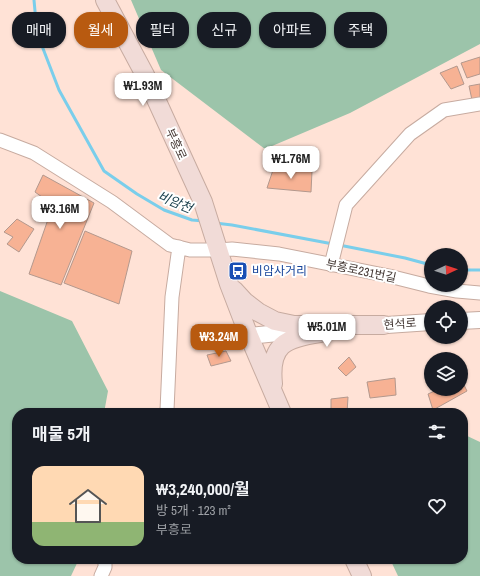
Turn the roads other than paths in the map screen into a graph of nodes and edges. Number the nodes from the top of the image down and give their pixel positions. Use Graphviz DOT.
graph roads {
  1 [pos="105,0"];
  2 [pos="480,104"];
  3 [pos="0,140"];
  4 [pos="179,247"];
  5 [pos="218,250"];
  6 [pos="332,258"];
  7 [pos="229,284"];
  8 [pos="480,293"];
  9 [pos="480,320"];
  10 [pos="468,321"];
  11 [pos="424,323"];
  12 [pos="390,325"];
  13 [pos="249,336"];
  14 [pos="274,393"];
  15 [pos="167,408"];
  16 [pos="280,408"];
  17 [pos="104,564"];
  18 [pos="356,564"];
  19 [pos="101,576"];
  20 [pos="362,576"];
  1 -- 5 [label="main road, 부흥로"];
  2 -- 6 [label="street"];
  3 -- 4 [label="street, 부흥로231번길"];
  4 -- 5 [label="street, 부흥로231번길"];
  4 -- 15 [label="street"];
  5 -- 6 [label="street, 부흥로231번길"];
  5 -- 7 [label="main road"];
  6 -- 8 [label="street, 부흥로231번길"];
  7 -- 12 [label="main road"];
  7 -- 13 [label="main road"];
  9 -- 10 [label="street"];
  11 -- 12 [label="street, 현석로"];
  12 -- 13 [label="street, 현석로"];
  12 -- 14 [label="main road"];
  13 -- 14 [label="main road"];
  14 -- 16 [label="main road"];
  17 -- 19 [label="street"];
  18 -- 20 [label="main road"];
}
